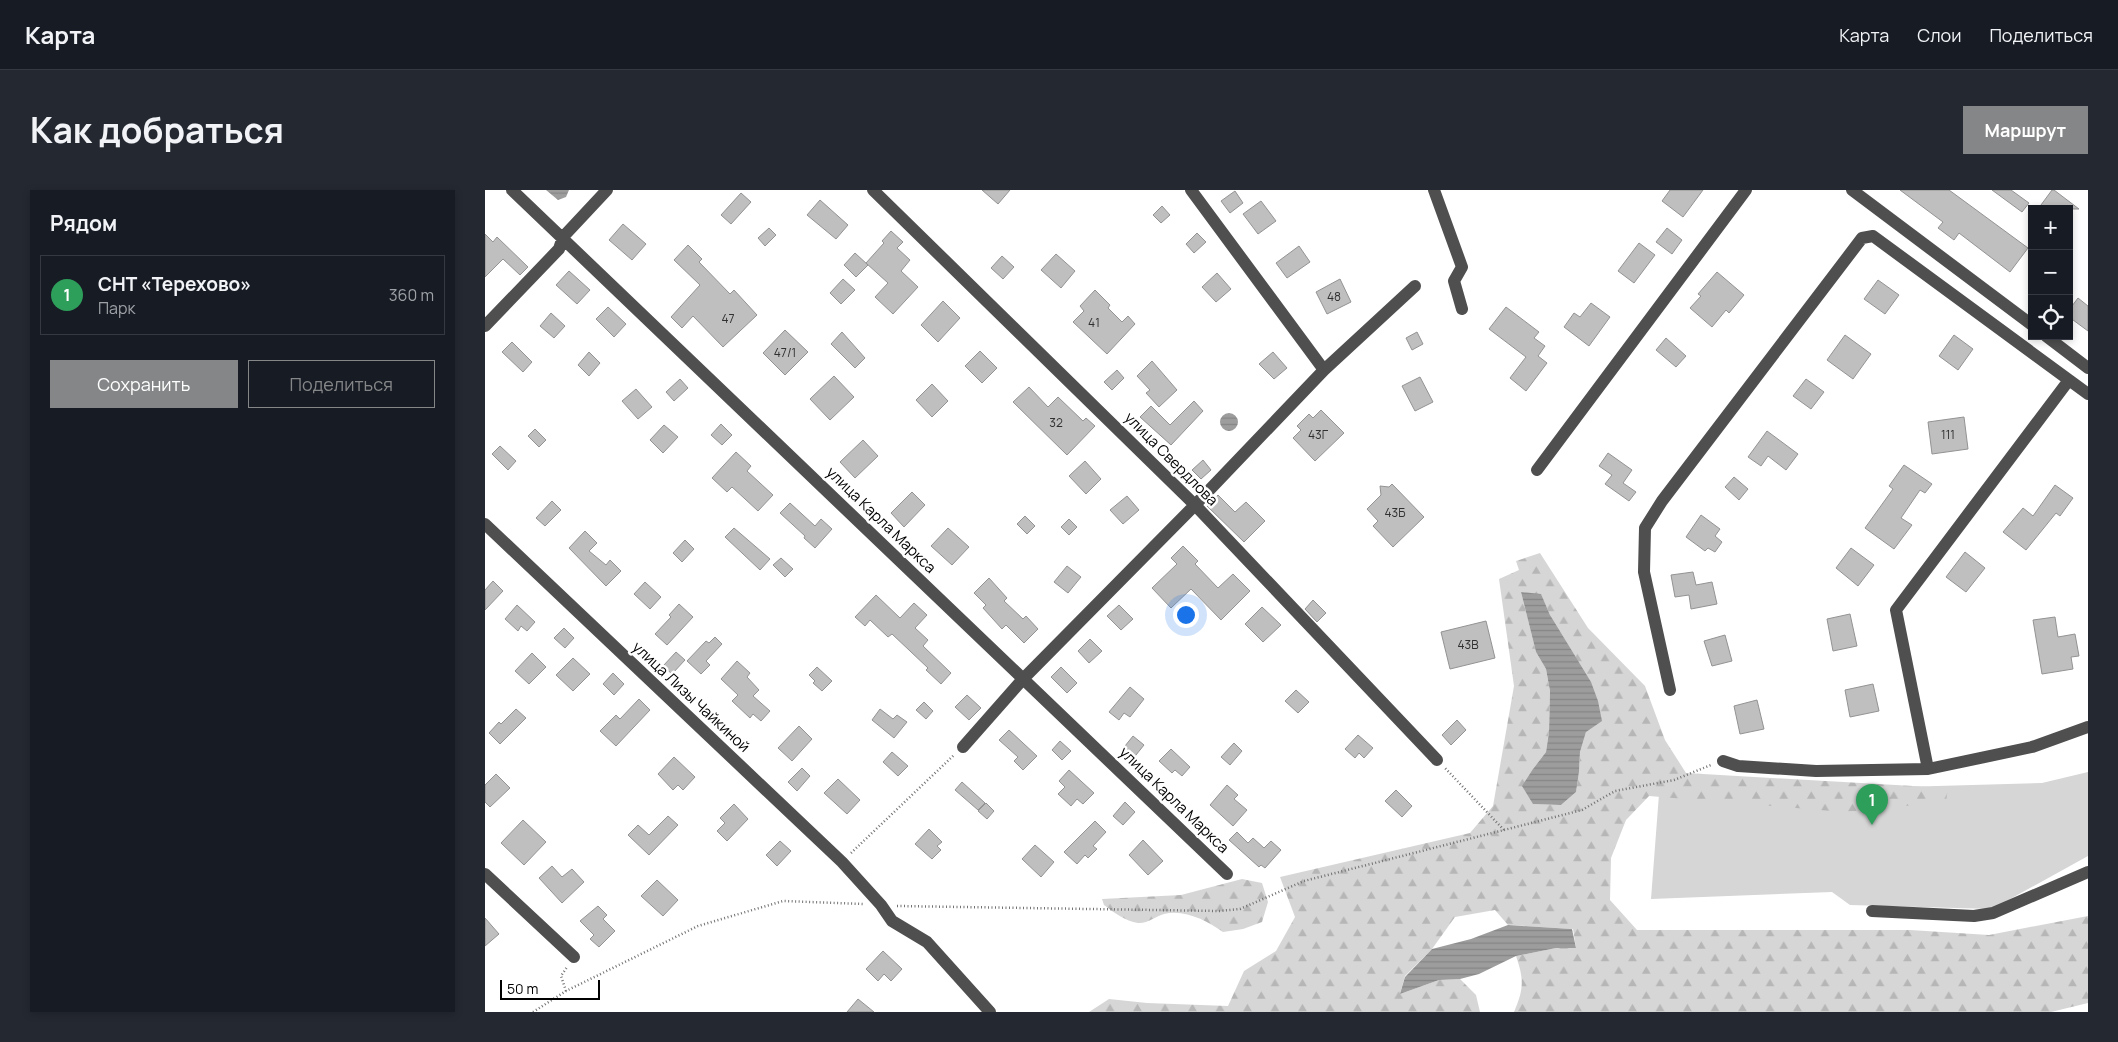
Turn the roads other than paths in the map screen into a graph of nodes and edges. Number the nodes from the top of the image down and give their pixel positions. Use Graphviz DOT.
graph roads {
  1 [pos="512,190"];
  2 [pos="607,190"];
  3 [pos="873,190"];
  4 [pos="1191,190"];
  5 [pos="1434,190"];
  6 [pos="1746,190"];
  7 [pos="1852,190"];
  8 [pos="563,237"];
  9 [pos="1415,286"];
  10 [pos="1462,309"];
  11 [pos="2028,322"];
  12 [pos="485,326"];
  13 [pos="2051,340"];
  14 [pos="2088,368"];
  15 [pos="1324,370"];
  16 [pos="2069,380"];
  17 [pos="2088,394"];
  18 [pos="1537,470"];
  19 [pos="1195,505"];
  20 [pos="485,524"];
  21 [pos="1023,679"];
  22 [pos="1670,690"];
  23 [pos="2088,727"];
  24 [pos="963,747"];
  25 [pos="1437,760"];
  26 [pos="1723,761"];
  27 [pos="1928,769"];
  28 [pos="2088,872"];
  29 [pos="485,874"];
  30 [pos="1227,874"];
  31 [pos="1872,911"];
  32 [pos="574,957"];
  33 [pos="990,1012"];
  1 -- 8 [label="street, улица Карла Маркса"];
  2 -- 8 [label="street"];
  3 -- 19 [label="street, улица Свердлова"];
  4 -- 15 [label="street"];
  5 -- 10 [label="street"];
  6 -- 18 [label="street"];
  7 -- 11 [label="street"];
  8 -- 12 [label="street"];
  8 -- 21 [label="street, улица Карла Маркса"];
  9 -- 15 [label="street"];
  13 -- 14 [label="street"];
  15 -- 19 [label="street"];
  16 -- 17 [label="street"];
  16 -- 22 [label="street"];
  16 -- 27 [label="street"];
  19 -- 21 [label="street"];
  19 -- 25 [label="street, улица Свердлова"];
  20 -- 33 [label="street, улица Лизы Чайкиной"];
  21 -- 24 [label="street"];
  21 -- 30 [label="street, улица Карла Маркса"];
  23 -- 27 [label="street"];
  26 -- 27 [label="street"];
  28 -- 31 [label="street"];
  29 -- 32 [label="street"];
}
